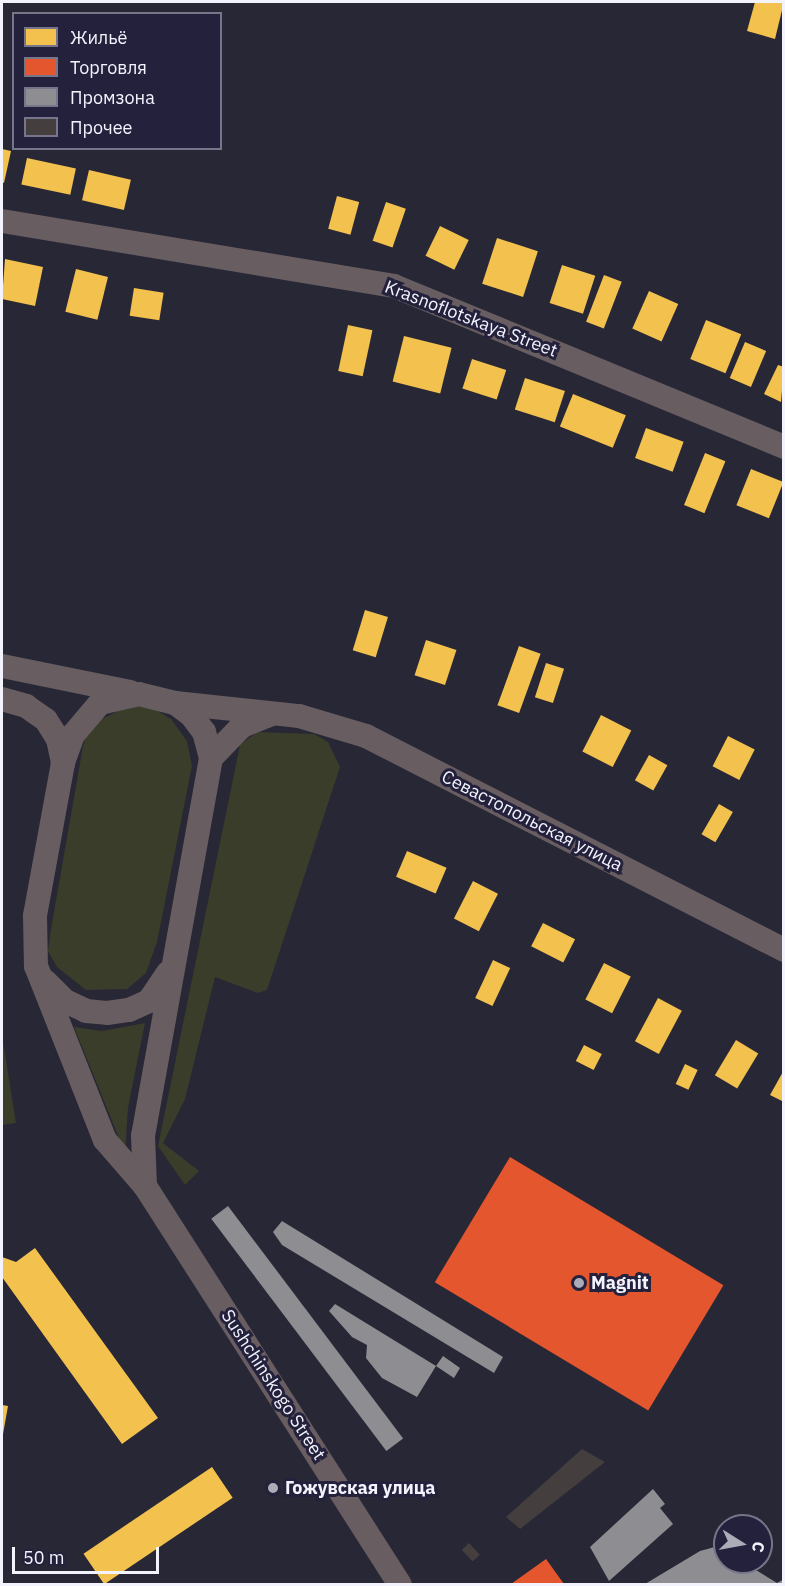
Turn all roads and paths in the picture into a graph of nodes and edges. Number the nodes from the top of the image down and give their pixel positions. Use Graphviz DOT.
graph roads {
  1 [pos="2,221"];
  2 [pos="783,447"];
  3 [pos="2,666"];
  4 [pos="139,694"];
  5 [pos="2,699"];
  6 [pos="175,703"];
  7 [pos="274,713"];
  8 [pos="211,758"];
  9 [pos="63,763"];
  10 [pos="783,950"];
  11 [pos="173,960"];
  12 [pos="36,966"];
  13 [pos="145,1186"];
  14 [pos="400,1584"];
  1 -- 2 [label="street, Krasnoflotskaya Street"];
  3 -- 4 [label="street, Севастопольская улица"];
  4 -- 6 [label="street, Севастопольская улица"];
  4 -- 9 [label="street"];
  5 -- 9 [label="street"];
  6 -- 7 [label="street, Севастопольская улица"];
  6 -- 8 [label="street"];
  7 -- 8 [label="street"];
  7 -- 10 [label="street, Севастопольская улица"];
  8 -- 11 [label="street"];
  9 -- 12 [label="street"];
  11 -- 12 [label="street"];
  11 -- 13 [label="street"];
  12 -- 13 [label="street, Sushchinskogo Street"];
  13 -- 14 [label="street, Sushchinskogo Street"];
}
